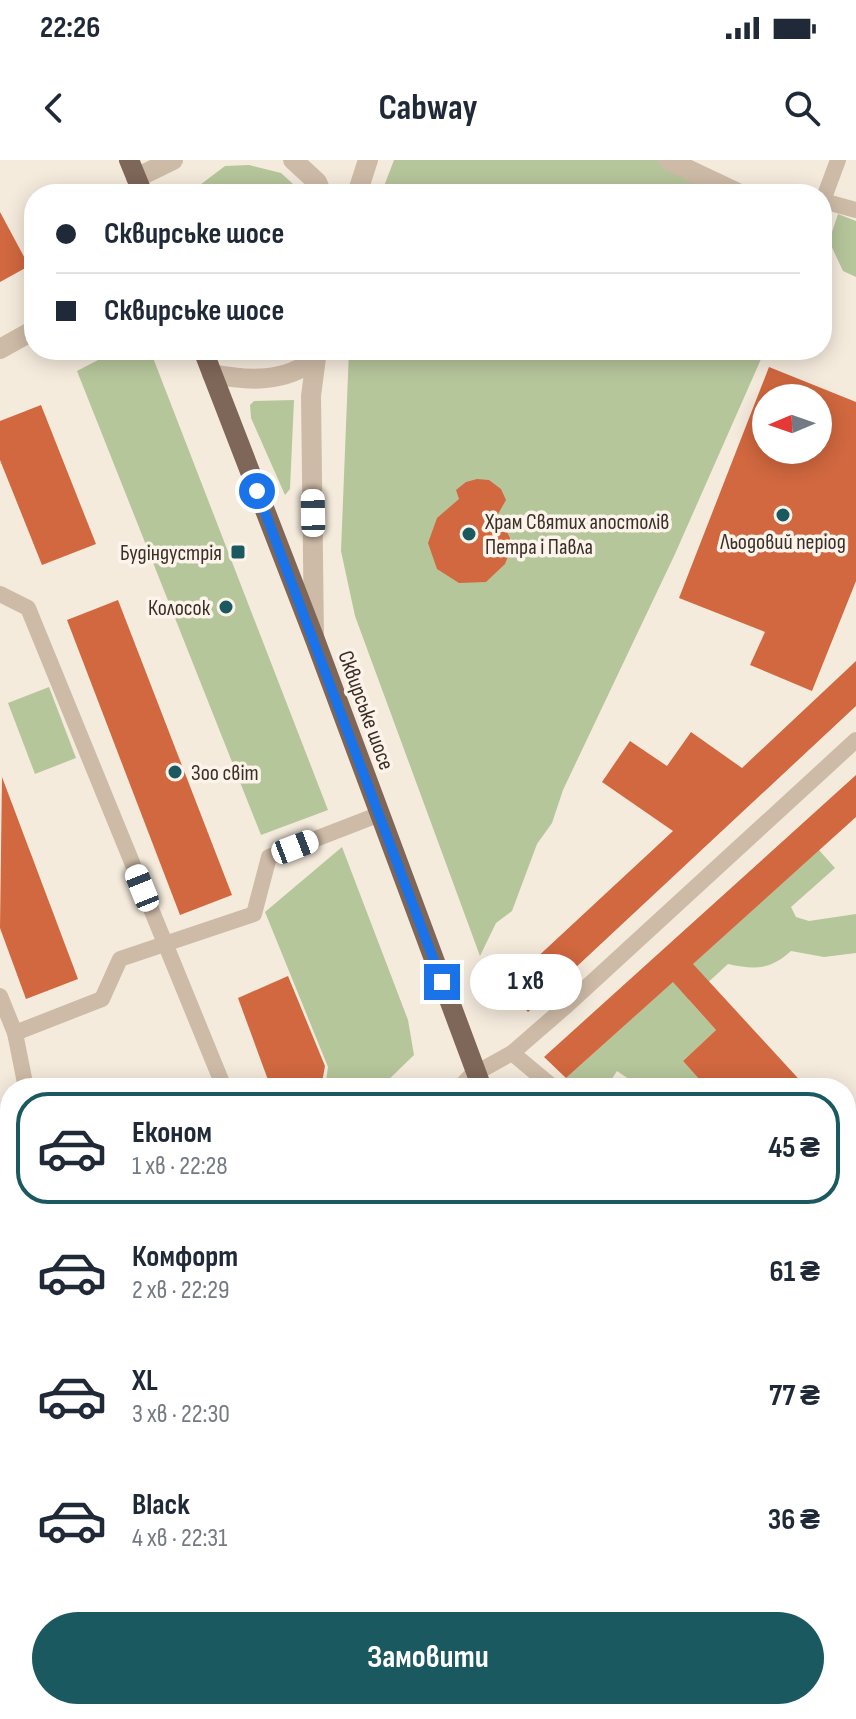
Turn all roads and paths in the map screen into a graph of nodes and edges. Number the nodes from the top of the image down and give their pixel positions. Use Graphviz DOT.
graph roads {
  1 [pos="173,160"];
  2 [pos="293,160"];
  3 [pos="368,160"];
  4 [pos="668,160"];
  5 [pos="838,160"];
  6 [pos="136,177"];
  7 [pos="318,184"];
  8 [pos="360,184"];
  9 [pos="719,184"];
  10 [pos="829,184"];
  11 [pos="832,204"];
  12 [pos="856,210"];
  13 [pos="24,336"];
  14 [pos="0,349"];
  15 [pos="207,360"];
  16 [pos="311,360"];
  17 [pos="315,360"];
  18 [pos="212,374"];
  19 [pos="0,594"];
  20 [pos="314,637"];
  21 [pos="856,740"];
  22 [pos="380,814"];
  23 [pos="165,944"];
  24 [pos="0,996"];
  25 [pos="15,1033"];
  26 [pos="512,1053"];
  27 [pos="24,1078"];
  28 [pos="220,1078"];
  29 [pos="471,1078"];
  30 [pos="480,1078"];
  31 [pos="542,1078"];
  1 -- 6 [label="street"];
  2 -- 7 [label="street"];
  3 -- 8 [label="street"];
  4 -- 9 [label="street"];
  5 -- 10 [label="lane"];
  11 -- 12 [label="lane"];
  13 -- 14 [label="street"];
  15 -- 18 [label="main road, Сквирське шосе"];
  16 -- 18 [label="street"];
  17 -- 20 [label="street"];
  18 -- 20 [label="main road, Сквирське шосе"];
  19 -- 23 [label="lane"];
  20 -- 22 [label="main road, Сквирське шосе"];
  21 -- 26 [label="lane"];
  22 -- 23 [label="lane"];
  22 -- 29 [label="main road, Сквирське шосе"];
  23 -- 25 [label="lane"];
  23 -- 28 [label="lane"];
  24 -- 25 [label="lane"];
  25 -- 27 [label="lane"];
  26 -- 30 [label="lane"];
  26 -- 31 [label="lane"];
}
